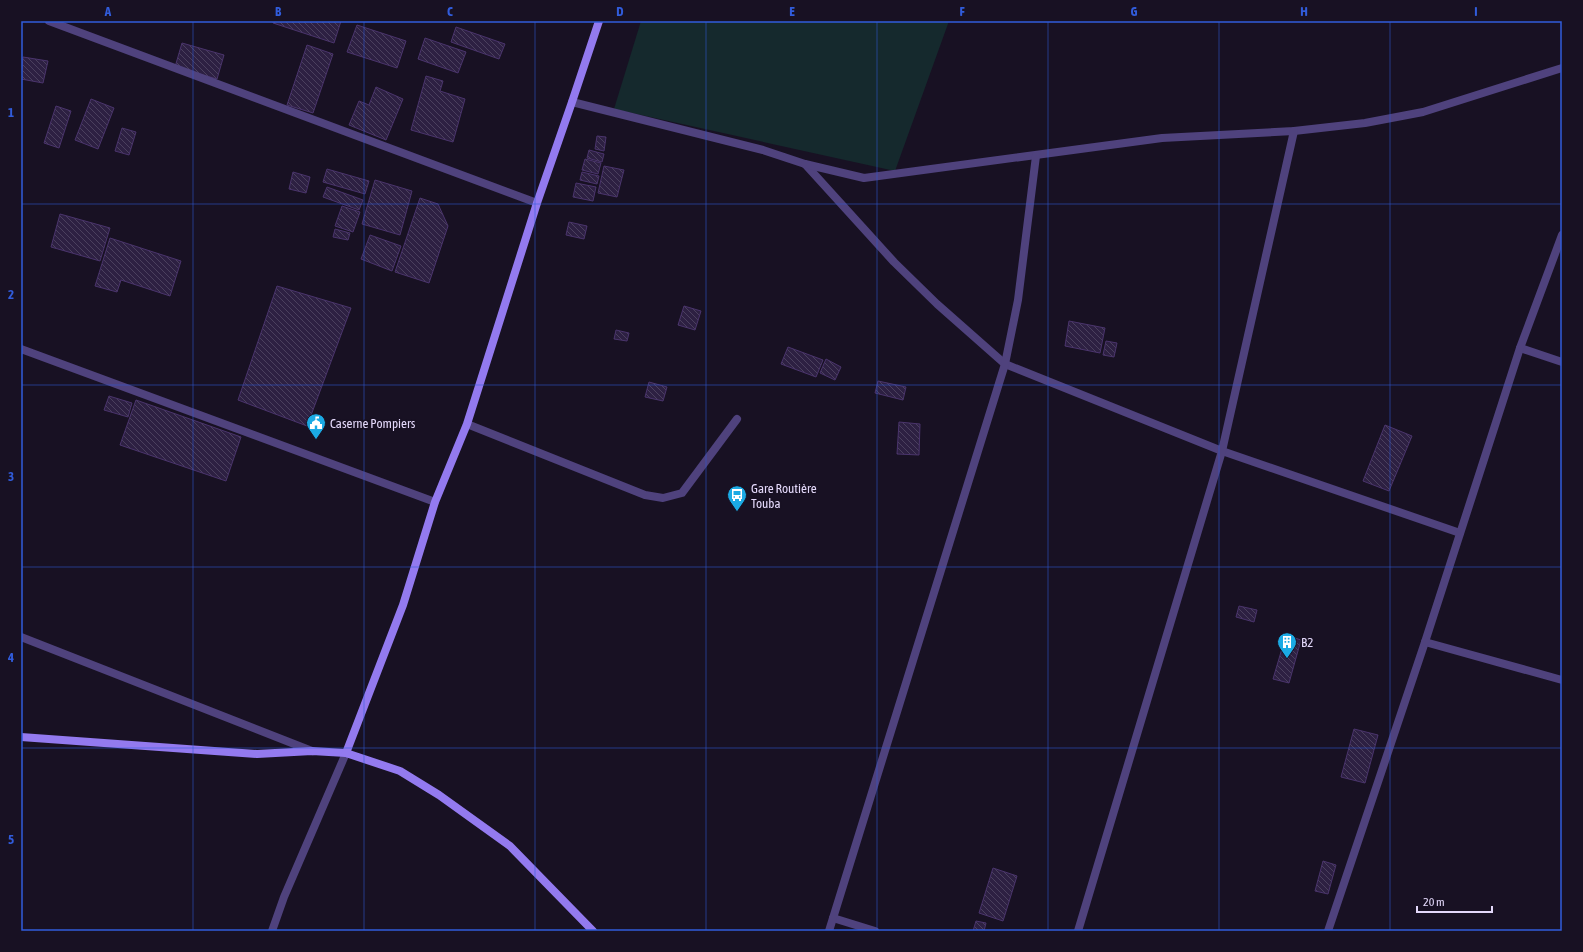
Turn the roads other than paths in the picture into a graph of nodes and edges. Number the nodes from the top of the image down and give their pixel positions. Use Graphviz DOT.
graph roads {
  1 [pos="50,21"];
  2 [pos="599,21"];
  3 [pos="1562,68"];
  4 [pos="572,102"];
  5 [pos="1294,131"];
  6 [pos="1036,156"];
  7 [pos="805,164"];
  8 [pos="537,203"];
  9 [pos="1562,235"];
  10 [pos="1520,348"];
  11 [pos="21,349"];
  12 [pos="1562,362"];
  13 [pos="1005,364"];
  14 [pos="737,419"];
  15 [pos="467,424"];
  16 [pos="1222,450"];
  17 [pos="435,502"];
  18 [pos="1460,534"];
  19 [pos="21,637"];
  20 [pos="1425,642"];
  21 [pos="1562,680"];
  22 [pos="21,737"];
  23 [pos="312,751"];
  24 [pos="346,753"];
  25 [pos="833,918"];
  26 [pos="272,931"];
  27 [pos="593,931"];
  28 [pos="829,931"];
  29 [pos="875,931"];
  30 [pos="1078,931"];
  31 [pos="1328,931"];
  1 -- 8 [label="street"];
  2 -- 4 [label="main road"];
  3 -- 5 [label="street"];
  4 -- 7 [label="street"];
  4 -- 8 [label="main road"];
  5 -- 6 [label="street"];
  5 -- 16 [label="street"];
  6 -- 7 [label="street"];
  6 -- 13 [label="street"];
  7 -- 13 [label="street"];
  8 -- 15 [label="main road"];
  9 -- 10 [label="street"];
  10 -- 12 [label="street"];
  10 -- 18 [label="street"];
  11 -- 17 [label="street"];
  13 -- 16 [label="street"];
  13 -- 25 [label="street"];
  14 -- 15 [label="street"];
  15 -- 17 [label="main road"];
  16 -- 18 [label="street"];
  16 -- 30 [label="street"];
  17 -- 24 [label="main road"];
  18 -- 20 [label="street"];
  19 -- 23 [label="street"];
  20 -- 21 [label="street"];
  20 -- 31 [label="street"];
  22 -- 23 [label="main road"];
  23 -- 24 [label="main road"];
  24 -- 26 [label="street"];
  24 -- 27 [label="main road"];
  25 -- 28 [label="street"];
  25 -- 29 [label="street"];
}
